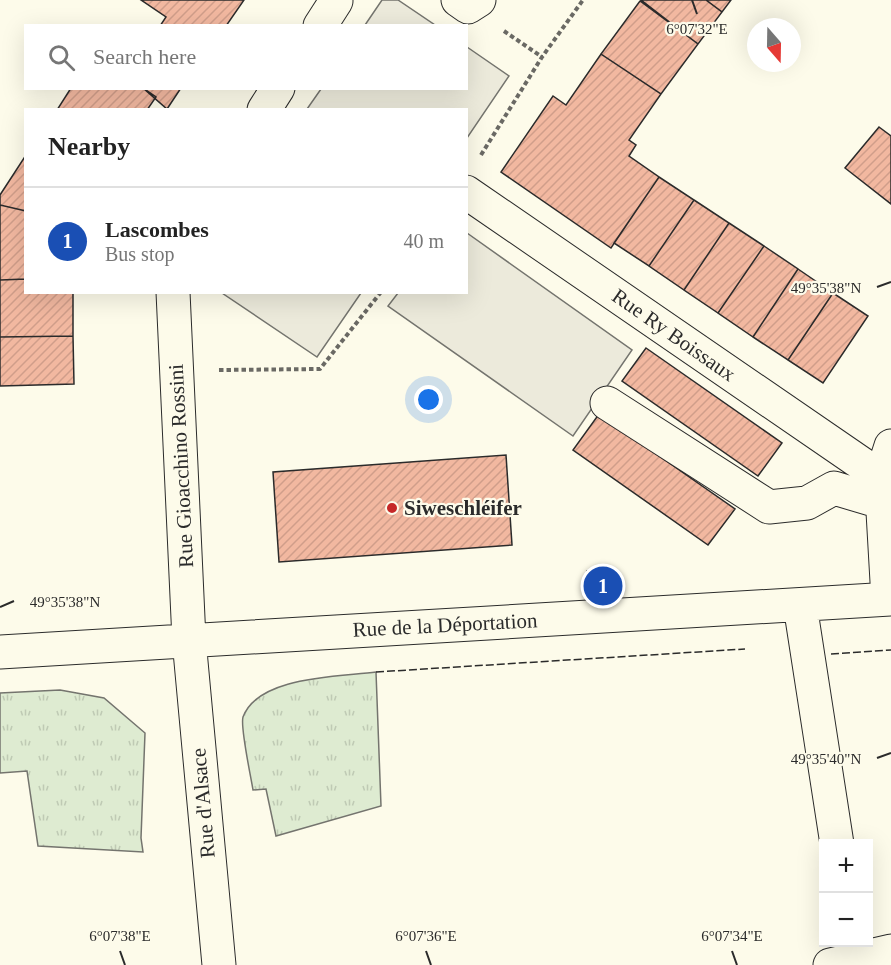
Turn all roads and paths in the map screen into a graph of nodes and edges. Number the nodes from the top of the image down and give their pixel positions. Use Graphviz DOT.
graph roads {
  1 [pos="458,0"];
  2 [pos="479,0"];
  3 [pos="583,0"];
  4 [pos="277,90"];
  5 [pos="265,108"];
  6 [pos="479,159"];
  7 [pos="468,193"];
  8 [pos="173,294"];
  9 [pos="379,294"];
  10 [pos="176,371"];
  11 [pos="607,403"];
  12 [pos="891,446"];
  13 [pos="881,490"];
  14 [pos="890,599"];
  15 [pos="800,605"];
  16 [pos="189,640"];
  17 [pos="0,652"];
  18 [pos="836,839"];
  19 [pos="891,951"];
  20 [pos="846,956"];
  21 [pos="219,965"];
  1 -- 2 [label="street"];
  3 -- 6 [label="path"];
  4 -- 5 [label="street"];
  7 -- 13 [label="street, Rue Ry Boissaux"];
  8 -- 10 [label="street, Rue Gioacchino Rossini"];
  9 -- 10 [label="path"];
  10 -- 16 [label="street, Rue Gioacchino Rossini"];
  11 -- 13 [label="street"];
  12 -- 13 [label="street"];
  13 -- 14 [label="street"];
  14 -- 15 [label="street, Rue de la Déportation"];
  15 -- 16 [label="street, Rue de la Déportation"];
  15 -- 18 [label="street"];
  16 -- 17 [label="street, Rue de la Déportation"];
  16 -- 21 [label="street, Rue d'Alsace"];
  19 -- 20 [label="street"];
}
